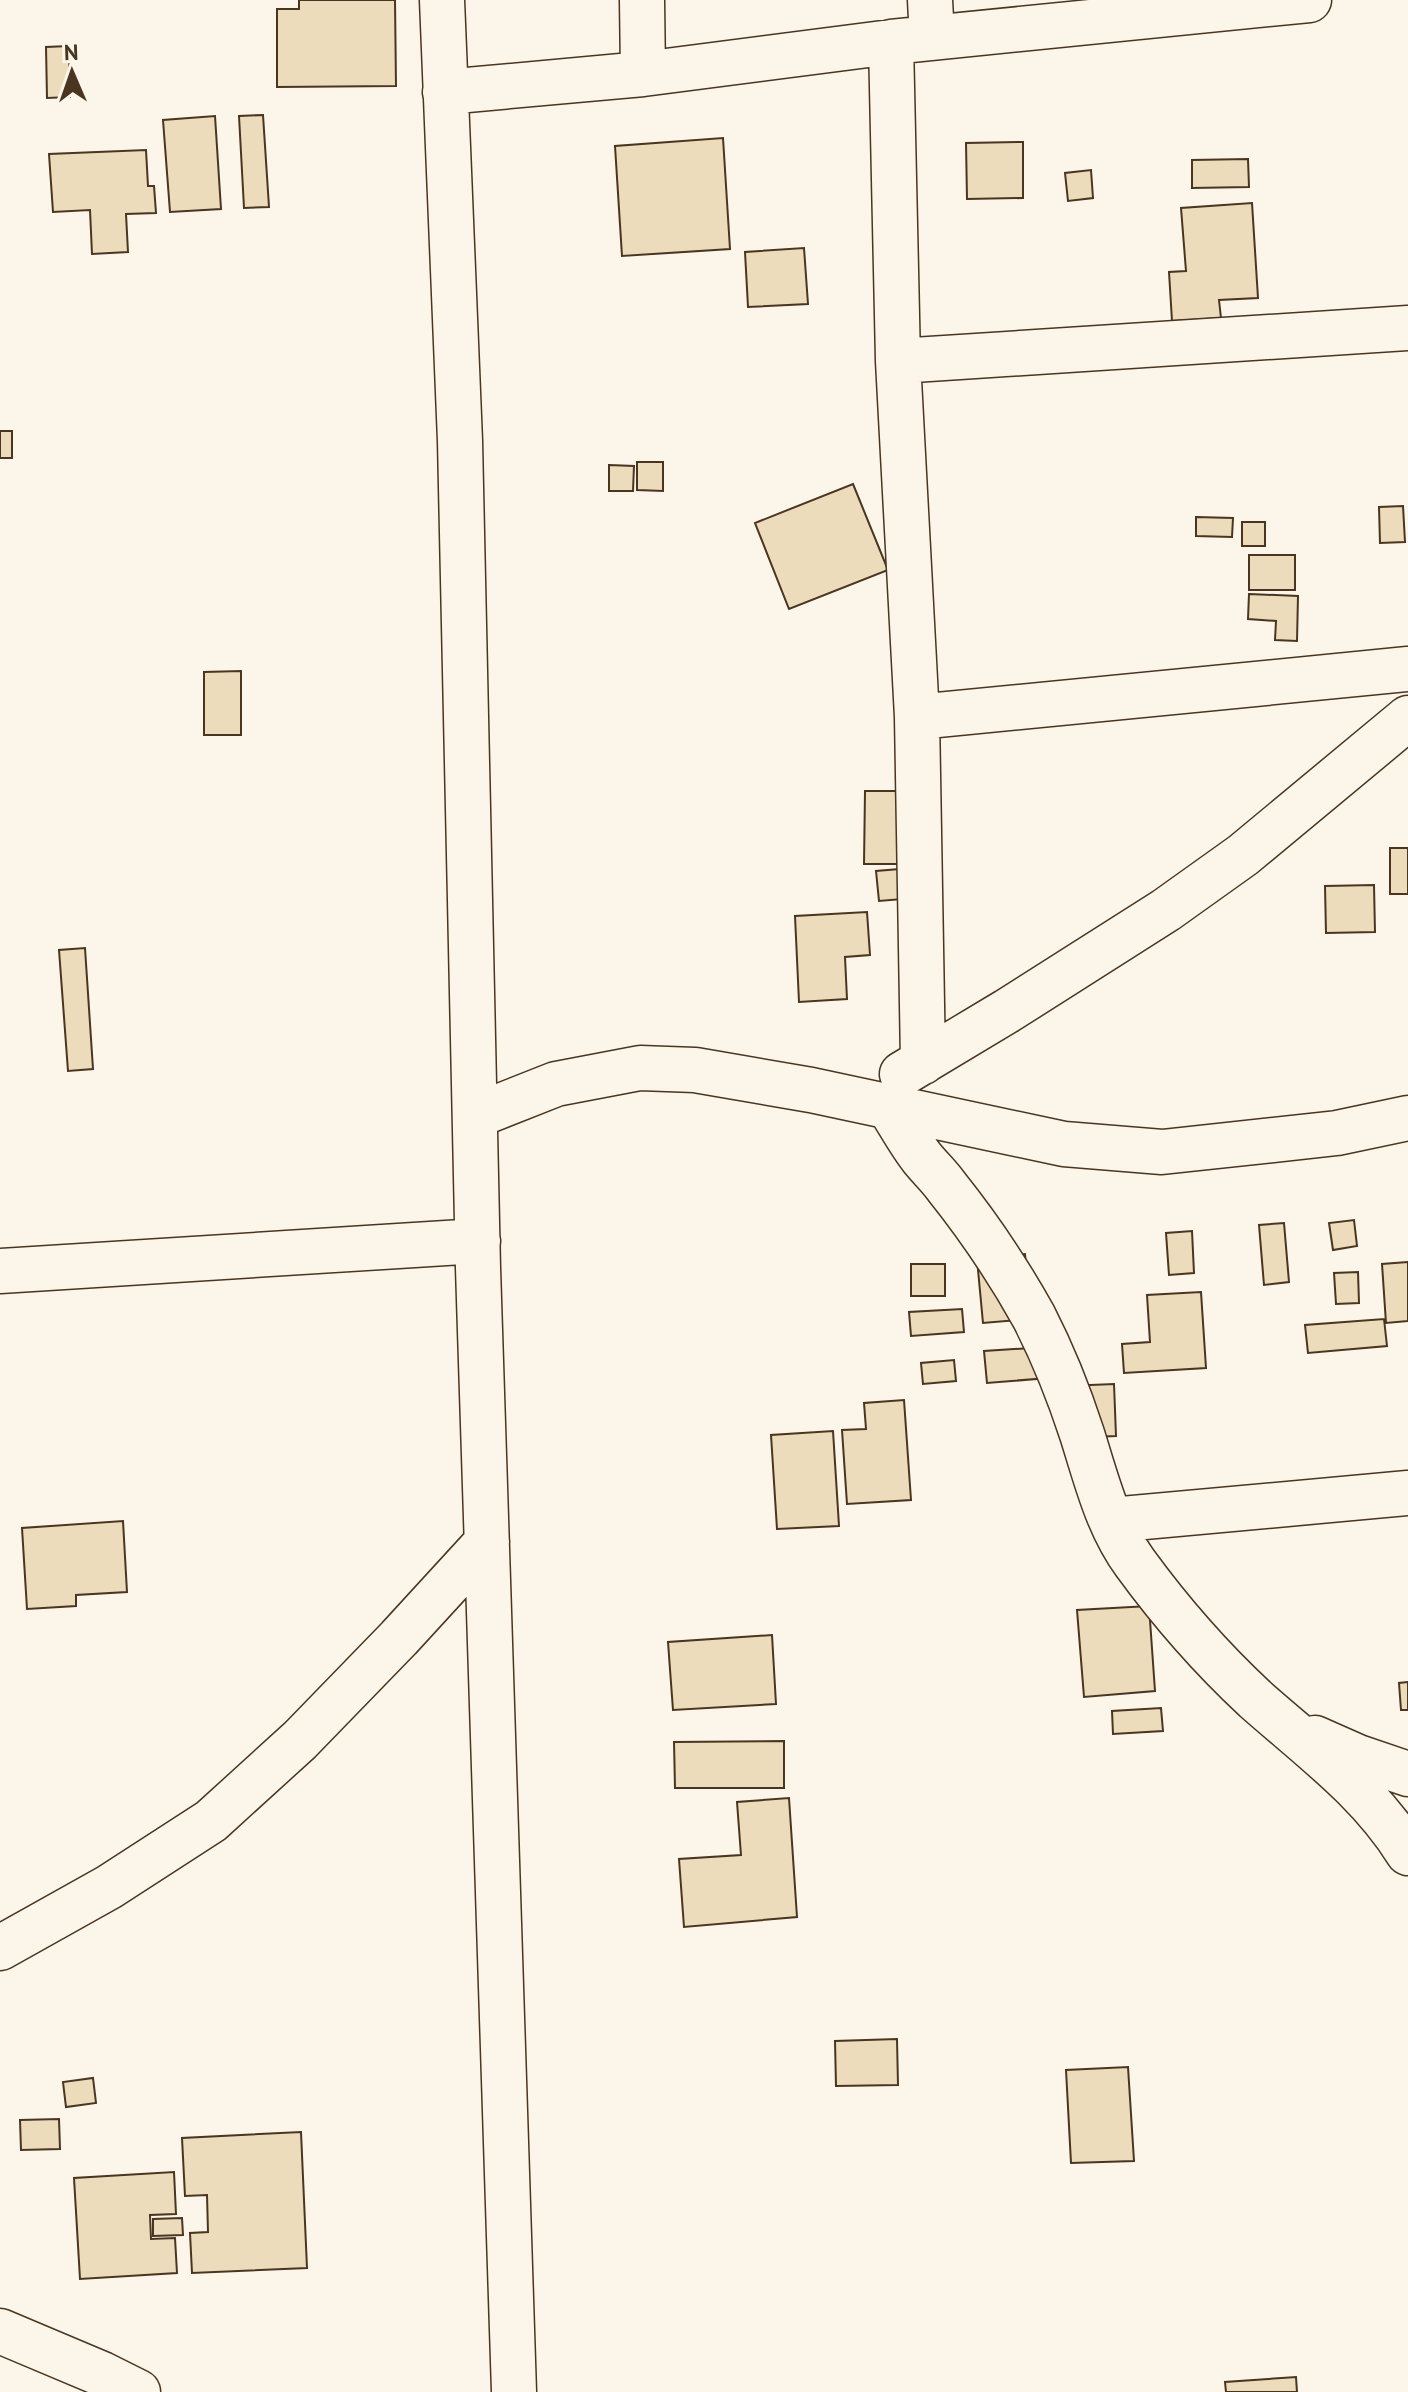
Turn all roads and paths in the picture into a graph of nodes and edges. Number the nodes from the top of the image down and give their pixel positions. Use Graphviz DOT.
graph roads {
  1 [pos="442,0"];
  2 [pos="642,0"];
  3 [pos="1309,0"];
  4 [pos="918,27"];
  5 [pos="643,74"];
  6 [pos="445,92"];
  7 [pos="1408,328"];
  8 [pos="898,361"];
  9 [pos="1408,669"];
  10 [pos="917,717"];
  11 [pos="1408,718"];
  12 [pos="923,1062"];
  13 [pos="872,1104"];
  14 [pos="475,1116"];
  15 [pos="1408,1118"];
  16 [pos="478,1241"];
  17 [pos="0,1271"];
  18 [pos="1408,1493"];
  19 [pos="1111,1520"];
  20 [pos="487,1542"];
  21 [pos="1288,1726"];
  22 [pos="1408,1774"];
  23 [pos="1408,1853"];
  24 [pos="0,1948"];
  25 [pos="0,2331"];
  26 [pos="138,2392"];
  27 [pos="514,2392"];
  1 -- 6 [label="street"];
  2 -- 5 [label="street"];
  3 -- 4 [label="street"];
  4 -- 5 [label="street"];
  4 -- 8 [label="street"];
  5 -- 6 [label="street"];
  6 -- 14 [label="street"];
  7 -- 8 [label="street"];
  8 -- 10 [label="street"];
  9 -- 10 [label="street"];
  10 -- 12 [label="street"];
  11 -- 12 [label="street"];
  12 -- 13 [label="street"];
  13 -- 14 [label="street"];
  13 -- 15 [label="street"];
  13 -- 19 [label="street"];
  14 -- 16 [label="street"];
  16 -- 17 [label="street"];
  16 -- 20 [label="street"];
  18 -- 19 [label="street"];
  19 -- 21 [label="street"];
  20 -- 24 [label="street"];
  20 -- 27 [label="street"];
  21 -- 22 [label="street"];
  21 -- 23 [label="street"];
  25 -- 26 [label="street"];
}
